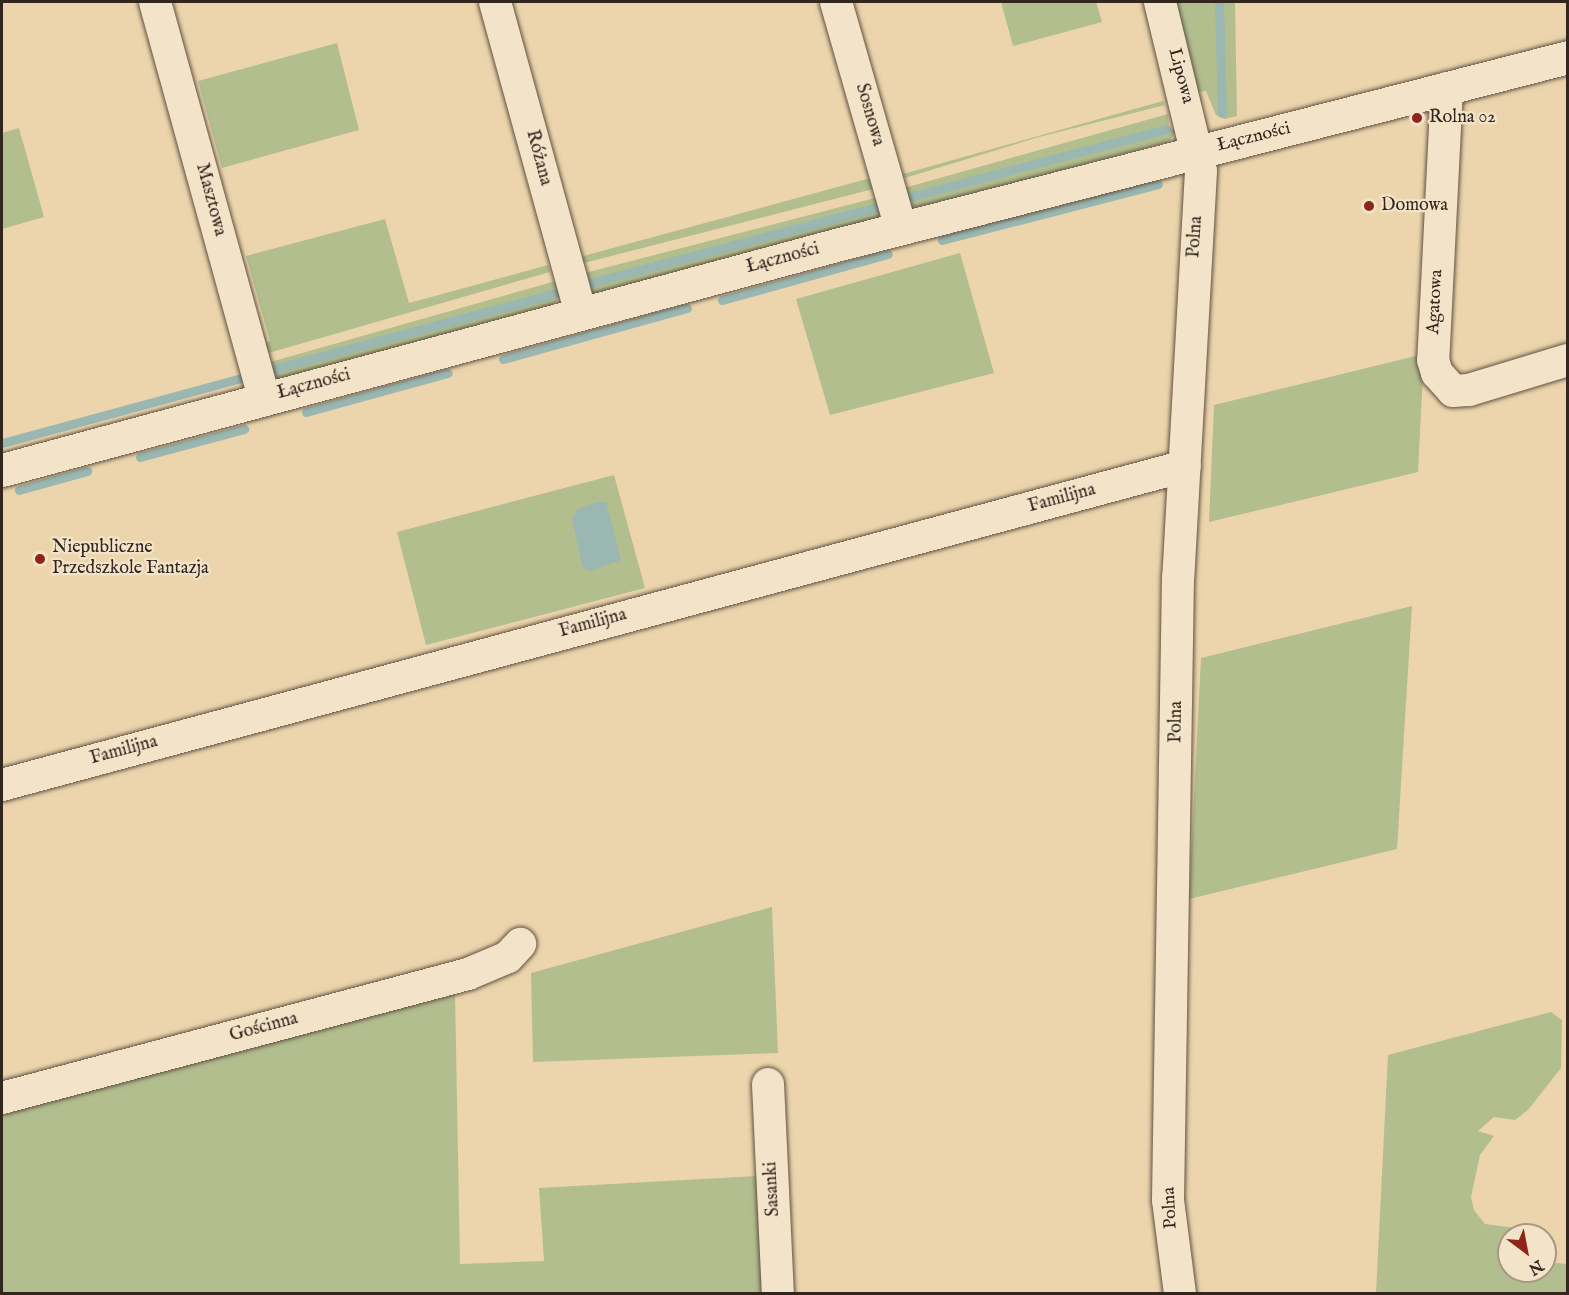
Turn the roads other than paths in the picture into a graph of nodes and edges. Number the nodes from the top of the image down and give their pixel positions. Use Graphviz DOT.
graph roads {
  1 [pos="155,2"];
  2 [pos="495,2"];
  3 [pos="837,2"];
  4 [pos="1160,2"];
  5 [pos="1568,57"];
  6 [pos="1447,88"];
  7 [pos="1198,151"];
  8 [pos="902,229"];
  9 [pos="581,314"];
  10 [pos="1568,360"];
  11 [pos="264,398"];
  12 [pos="1185,466"];
  13 [pos="2,470"];
  14 [pos="2,785"];
  15 [pos="520,944"];
  16 [pos="768,1084"];
  17 [pos="2,1098"];
  18 [pos="778,1293"];
  19 [pos="1180,1293"];
  1 -- 11 [label="street, Masztowa"];
  2 -- 9 [label="street, Różana"];
  3 -- 8 [label="street, Sosnowa"];
  4 -- 7 [label="street, Lipowa"];
  5 -- 6 [label="street, Łączności"];
  6 -- 7 [label="street, Łączności"];
  6 -- 10 [label="street, Agatowa"];
  7 -- 8 [label="street, Łączności"];
  7 -- 12 [label="street, Polna"];
  8 -- 9 [label="street, Łączności"];
  9 -- 11 [label="street, Łączności"];
  11 -- 13 [label="street, Łączności"];
  12 -- 14 [label="street, Familijna"];
  12 -- 19 [label="street, Polna"];
  15 -- 17 [label="street, Gościnna"];
  16 -- 18 [label="street, Sasanki"];
}
